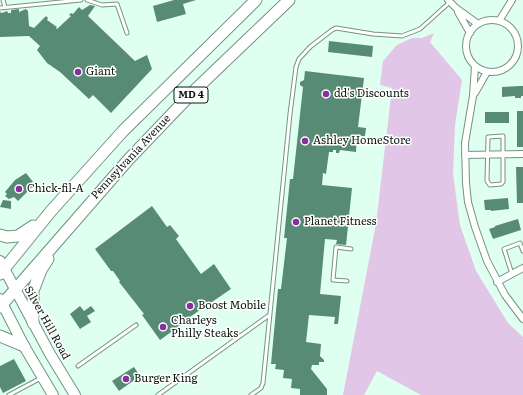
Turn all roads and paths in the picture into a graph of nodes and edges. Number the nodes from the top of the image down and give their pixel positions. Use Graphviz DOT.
graph roads {
  1 [pos="3,0"];
  2 [pos="81,0"];
  3 [pos="87,0"];
  4 [pos="256,0"];
  5 [pos="289,0"];
  6 [pos="512,0"];
  7 [pos="449,1"];
  8 [pos="0,8"];
  9 [pos="5,8"];
  10 [pos="456,8"];
  11 [pos="499,21"];
  12 [pos="478,24"];
  13 [pos="127,33"];
  14 [pos="470,33"];
  15 [pos="521,49"];
  16 [pos="475,66"];
  17 [pos="487,72"];
  18 [pos="473,96"];
  19 [pos="488,154"];
  20 [pos="523,154"];
  21 [pos="464,155"];
  22 [pos="502,155"];
  23 [pos="51,212"];
  24 [pos="74,220"];
  25 [pos="0,235"];
  26 [pos="351,249"];
  27 [pos="523,251"];
  28 [pos="1,268"];
  29 [pos="523,268"];
  30 [pos="512,274"];
  31 [pos="347,281"];
  32 [pos="497,282"];
  33 [pos="15,289"];
  34 [pos="1,303"];
  35 [pos="268,316"];
  36 [pos="523,319"];
  37 [pos="33,323"];
  38 [pos="136,325"];
  39 [pos="0,336"];
  40 [pos="24,346"];
  41 [pos="78,366"];
  42 [pos="42,378"];
  43 [pos="164,391"];
  44 [pos="50,394"];
  45 [pos="9,395"];
  46 [pos="75,395"];
  47 [pos="158,395"];
  48 [pos="166,395"];
  49 [pos="251,395"];
  1 -- 9 [label="lane"];
  2 -- 9 [label="lane"];
  3 -- 13 [label="lane"];
  4 -- 23 [label="highway, Pennsylvania Avenue / MD 4"];
  5 -- 24 [label="highway, Pennsylvania Avenue / MD 4"];
  6 -- 11 [label="street"];
  7 -- 10 [label="street"];
  7 -- 35 [label="lane"];
  8 -- 9 [label="lane"];
  10 -- 12 [label="street"];
  10 -- 14 [label="street"];
  11 -- 12 [label="street"];
  11 -- 15 [label="street"];
  12 -- 14 [label="street"];
  14 -- 16 [label="street"];
  15 -- 17 [label="street"];
  16 -- 17 [label="street"];
  16 -- 18 [label="street"];
  17 -- 18 [label="street"];
  18 -- 21 [label="street"];
  19 -- 21 [label="street"];
  19 -- 22 [label="street"];
  19 -- 22 [label="lane"];
  19 -- 22 [label="lane"];
  20 -- 22 [label="street"];
  21 -- 32 [label="street"];
  23 -- 25 [label="highway"];
  23 -- 28 [label="highway, Pennsylvania Avenue / MD 4"];
  24 -- 33 [label="highway, Pennsylvania Avenue / MD 4"];
  24 -- 37 [label="highway"];
  26 -- 31 [label="lane"];
  27 -- 30 [label="lane"];
  28 -- 33 [label="main road, Silver Hill Road"];
  29 -- 30 [label="street"];
  30 -- 32 [label="street"];
  32 -- 36 [label="street"];
  33 -- 34 [label="highway, Pennsylvania Avenue / MD 4"];
  33 -- 37 [label="main road, Silver Hill Road"];
  34 -- 40 [label="main road"];
  35 -- 43 [label="lane"];
  35 -- 49 [label="lane"];
  37 -- 46 [label="main road, Silver Hill Road"];
  38 -- 41 [label="lane"];
  39 -- 40 [label="highway"];
  40 -- 42 [label="main road"];
  42 -- 44 [label="main road"];
  42 -- 45 [label="lane"];
  43 -- 47 [label="lane"];
  43 -- 48 [label="lane"];
}
